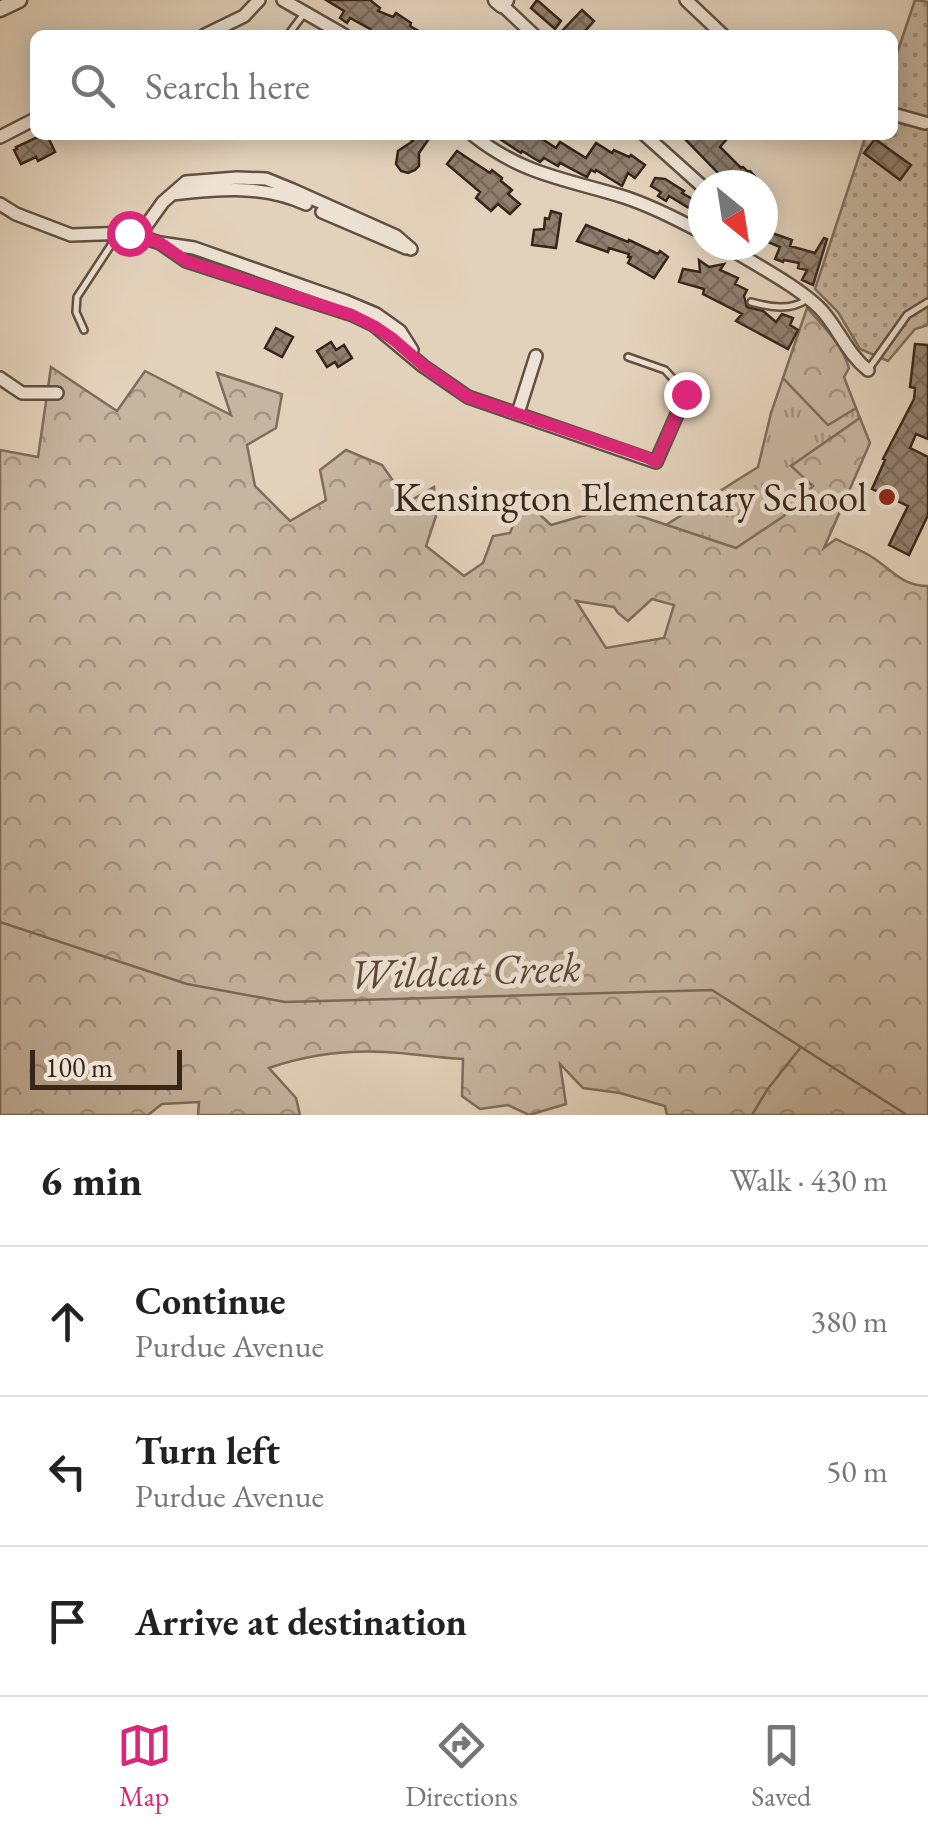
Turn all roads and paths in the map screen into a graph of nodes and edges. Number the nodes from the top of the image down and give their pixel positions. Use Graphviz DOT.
graph roads {
  1 [pos="17,0"];
  2 [pos="259,0"];
  3 [pos="283,0"];
  4 [pos="686,0"];
  5 [pos="501,2"];
  6 [pos="0,9"];
  7 [pos="304,12"];
  8 [pos="216,30"];
  9 [pos="291,30"];
  10 [pos="335,30"];
  11 [pos="529,30"];
  12 [pos="718,30"];
  13 [pos="898,115"];
  14 [pos="30,122"];
  15 [pos="925,123"];
  16 [pos="0,137"];
  17 [pos="479,140"];
  18 [pos="651,140"];
  19 [pos="688,173"];
  20 [pos="172,194"];
  21 [pos="0,204"];
  22 [pos="688,225"];
  23 [pos="113,234"];
  24 [pos="138,237"];
  25 [pos="748,260"];
  26 [pos="808,298"];
  27 [pos="751,302"];
  28 [pos="928,302"];
  29 [pos="84,330"];
  30 [pos="536,356"];
  31 [pos="628,357"];
  32 [pos="868,370"];
  33 [pos="0,378"];
  34 [pos="58,392"];
  35 [pos="686,394"];
  36 [pos="518,413"];
  1 -- 6 [label="street"];
  2 -- 8 [label="street"];
  3 -- 7 [label="street"];
  4 -- 12 [label="street"];
  5 -- 11 [label="street"];
  7 -- 9 [label="lane"];
  7 -- 10 [label="street"];
  13 -- 15 [label="street"];
  14 -- 16 [label="street"];
  17 -- 22 [label="street"];
  18 -- 19 [label="street"];
  20 -- 20 [label="street"];
  20 -- 24 [label="street"];
  21 -- 23 [label="street"];
  23 -- 24 [label="street"];
  23 -- 29 [label="lane"];
  24 -- 36 [label="street"];
  25 -- 26 [label="street"];
  26 -- 27 [label="lane"];
  26 -- 32 [label="street"];
  28 -- 32 [label="lane"];
  30 -- 36 [label="street"];
  31 -- 35 [label="lane"];
  33 -- 34 [label="street"];
  35 -- 36 [label="street"];
}
